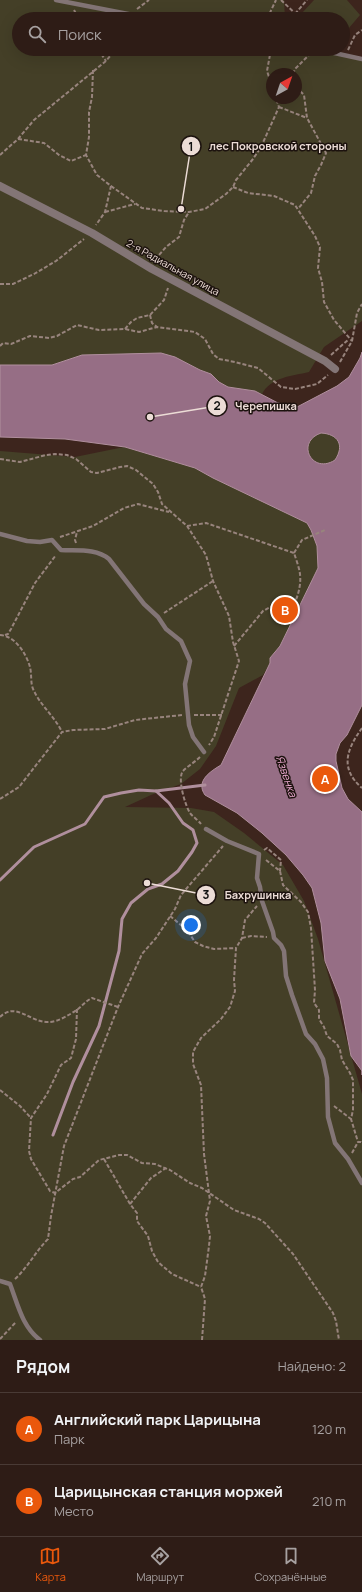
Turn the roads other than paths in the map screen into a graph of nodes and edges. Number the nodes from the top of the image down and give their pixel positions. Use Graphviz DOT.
graph roads {
  1 [pos="56,0"];
  2 [pos="120,12"];
  3 [pos="342,56"];
  4 [pos="362,59"];
  5 [pos="0,186"];
  6 [pos="335,369"];
  7 [pos="0,534"];
  8 [pos="204,752"];
  9 [pos="206,829"];
  10 [pos="362,1182"];
  11 [pos="0,1281"];
  12 [pos="40,1340"];
  1 -- 2 [label="lane"];
  3 -- 4 [label="lane"];
  5 -- 6 [label="street, 2-я Радиальная улица"];
  7 -- 8 [label="lane"];
  9 -- 10 [label="lane"];
  11 -- 12 [label="lane"];
}
